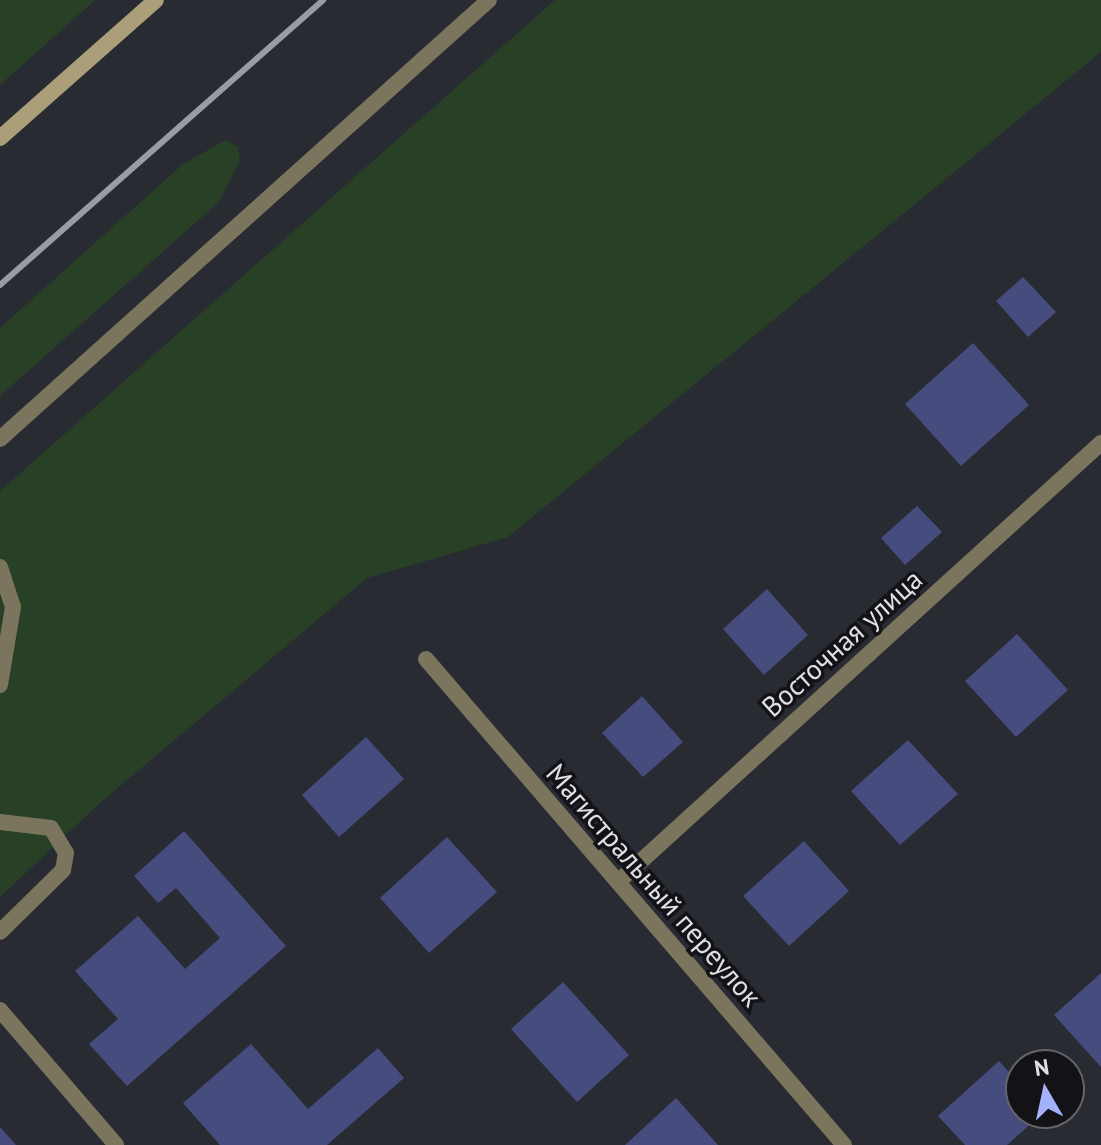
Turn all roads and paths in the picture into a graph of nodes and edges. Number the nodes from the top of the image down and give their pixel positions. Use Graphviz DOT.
graph roads {
  1 [pos="156,0"];
  2 [pos="489,0"];
  3 [pos="0,138"];
  4 [pos="0,439"];
  5 [pos="1101,443"];
  6 [pos="0,567"];
  7 [pos="426,659"];
  8 [pos="0,685"];
  9 [pos="0,822"];
  10 [pos="618,882"];
  11 [pos="0,932"];
  12 [pos="0,1010"];
  13 [pos="116,1145"];
  14 [pos="844,1145"];
  1 -- 3 [label="main road"];
  2 -- 4 [label="street"];
  5 -- 10 [label="street, Восточная улица"];
  6 -- 8 [label="street"];
  7 -- 10 [label="street, Магистральный переулок"];
  9 -- 11 [label="street"];
  10 -- 14 [label="street, Магистральный переулок"];
  12 -- 13 [label="street"];
}
